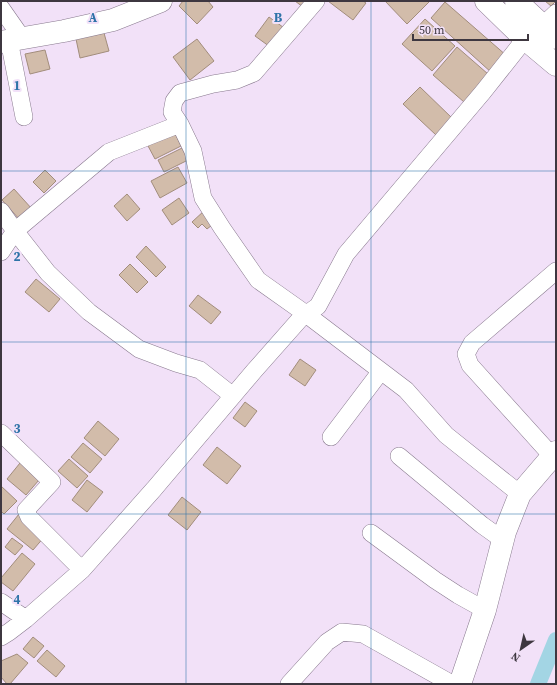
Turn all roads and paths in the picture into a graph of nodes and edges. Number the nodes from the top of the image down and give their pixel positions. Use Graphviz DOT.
graph roads {
  1 [pos="161,1"];
  2 [pos="316,1"];
  3 [pos="486,1"];
  4 [pos="516,1"];
  5 [pos="1,8"];
  6 [pos="545,29"];
  7 [pos="11,40"];
  8 [pos="556,65"];
  9 [pos="24,117"];
  10 [pos="180,124"];
  11 [pos="1,211"];
  12 [pos="15,230"];
  13 [pos="1,252"];
  14 [pos="556,271"];
  15 [pos="306,314"];
  16 [pos="381,371"];
  17 [pos="233,396"];
  18 [pos="1,433"];
  19 [pos="331,437"];
  20 [pos="554,454"];
  21 [pos="399,456"];
  22 [pos="520,494"];
  23 [pos="371,533"];
  24 [pos="503,540"];
  25 [pos="82,570"];
  26 [pos="1,602"];
  27 [pos="485,610"];
  28 [pos="26,619"];
  29 [pos="1,637"];
  30 [pos="289,684"];
  31 [pos="452,684"];
  32 [pos="460,684"];
  1 -- 7 [label="street"];
  2 -- 10 [label="street"];
  3 -- 6 [label="street"];
  4 -- 6 [label="street"];
  5 -- 7 [label="street"];
  6 -- 8 [label="street"];
  6 -- 15 [label="street"];
  7 -- 9 [label="street"];
  10 -- 12 [label="street"];
  10 -- 15 [label="street"];
  11 -- 12 [label="street"];
  12 -- 13 [label="street"];
  12 -- 17 [label="street"];
  14 -- 20 [label="street"];
  15 -- 16 [label="street"];
  15 -- 17 [label="street"];
  16 -- 19 [label="street"];
  16 -- 22 [label="street"];
  17 -- 25 [label="street"];
  18 -- 25 [label="street"];
  20 -- 22 [label="street"];
  21 -- 24 [label="street"];
  22 -- 24 [label="street"];
  23 -- 27 [label="street"];
  24 -- 27 [label="street"];
  25 -- 28 [label="street"];
  26 -- 28 [label="street"];
  27 -- 32 [label="street"];
  28 -- 29 [label="street"];
  30 -- 31 [label="street"];
}
